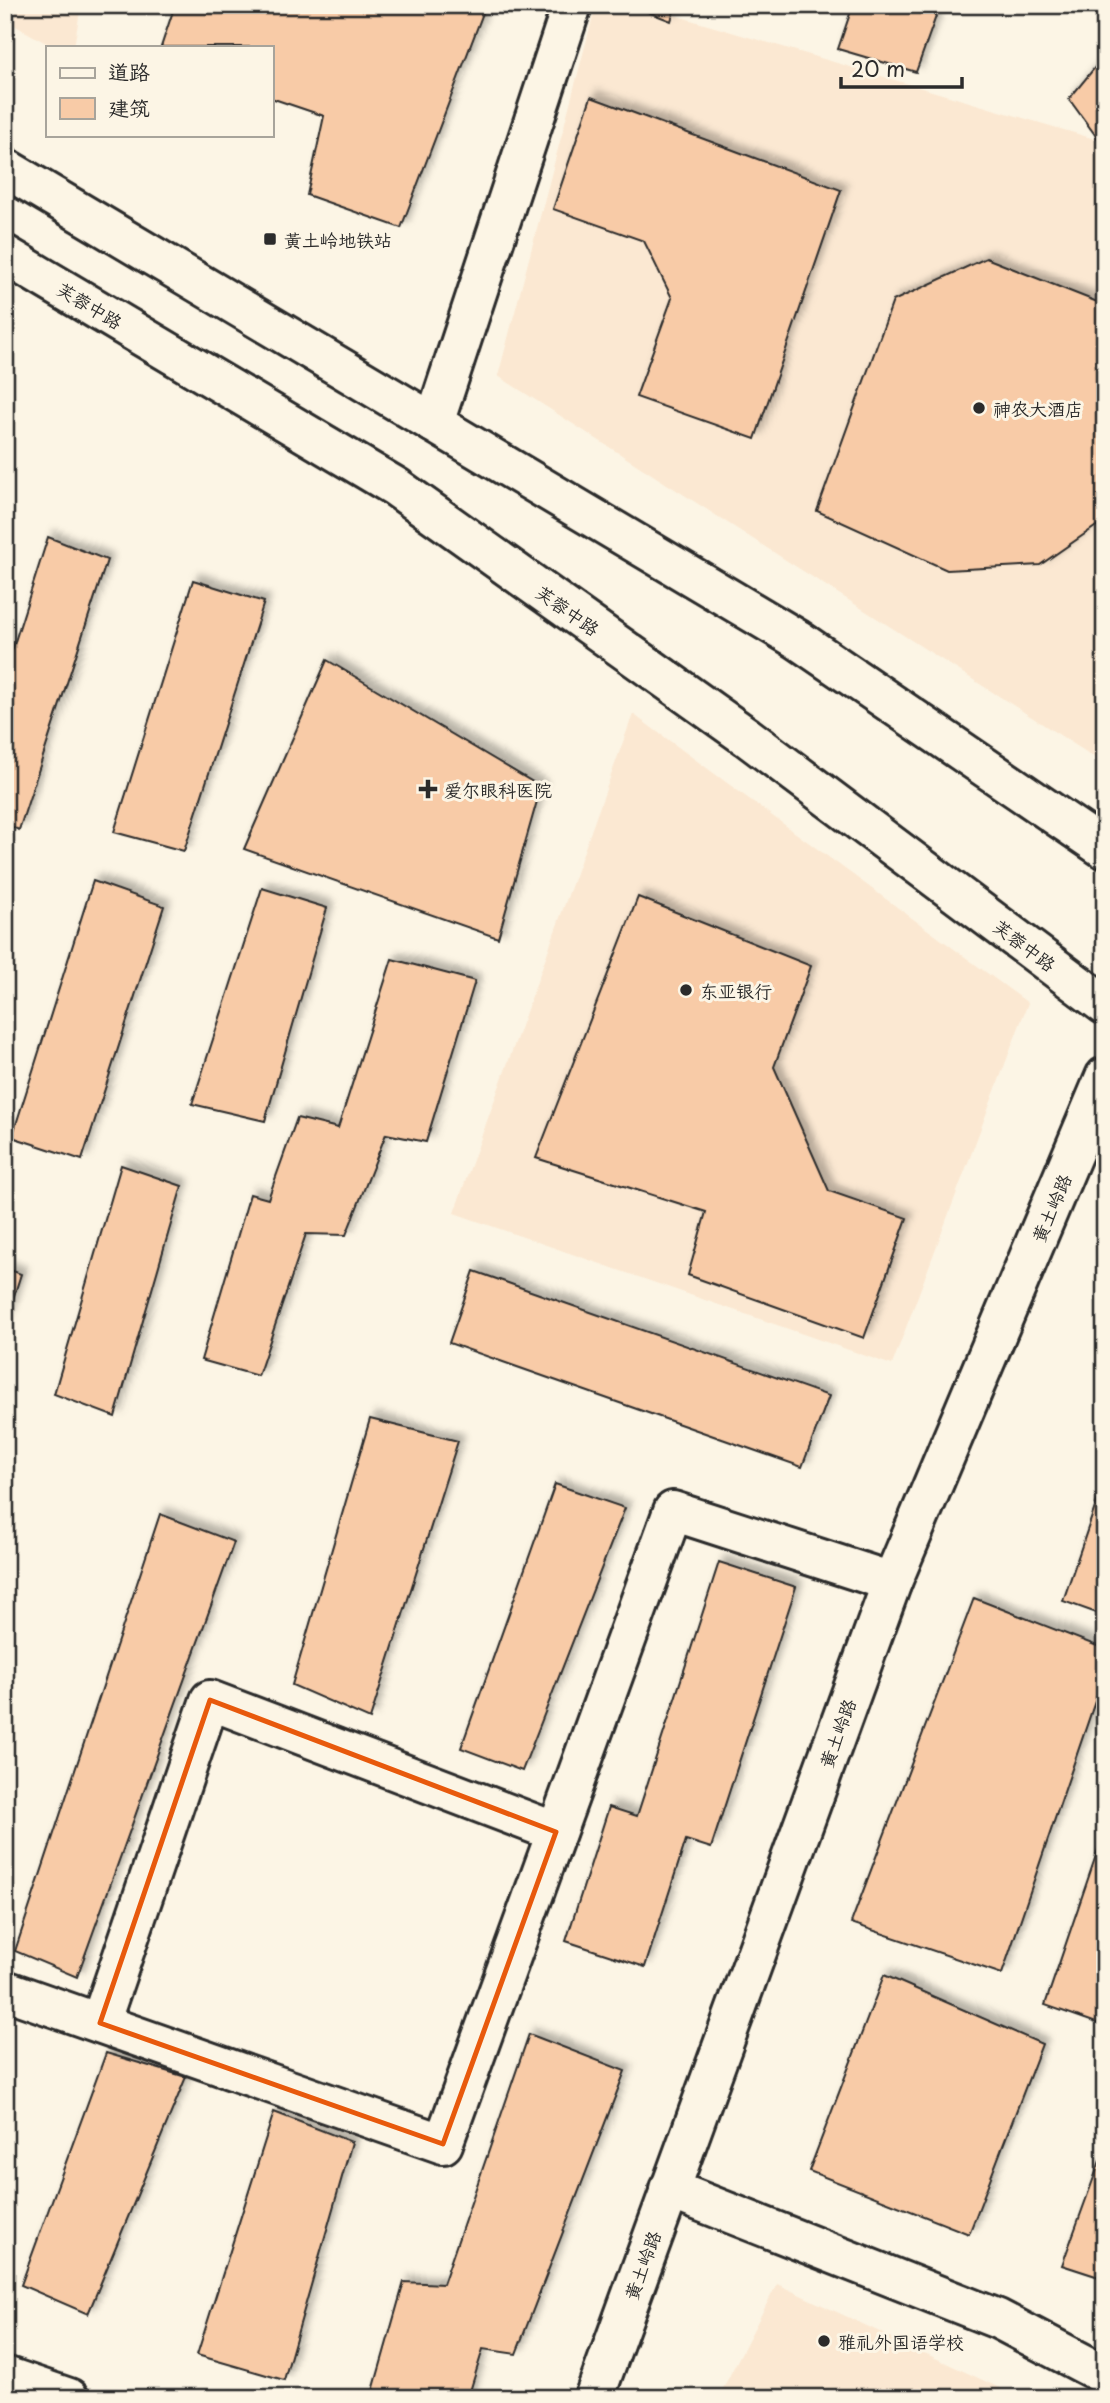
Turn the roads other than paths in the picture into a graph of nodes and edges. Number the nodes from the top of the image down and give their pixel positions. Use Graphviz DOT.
graph roads {
  1 [pos="572,5"];
  2 [pos="5,168"];
  3 [pos="5,255"];
  4 [pos="434,423"];
  5 [pos="1105,849"];
  6 [pos="1105,1005"];
  7 [pos="1105,1077"];
  8 [pos="892,1582"];
  9 [pos="556,1832"];
  10 [pos="5,1990"];
  11 [pos="100,2023"];
  12 [pos="669,2189"];
  13 [pos="1105,2375"];
  14 [pos="5,2376"];
  15 [pos="69,2398"];
  16 [pos="594,2398"];
  1 -- 4 [label="street"];
  2 -- 4 [label="street"];
  3 -- 6 [label="street, 芙蓉中路"];
  4 -- 5 [label="street"];
  7 -- 8 [label="street, 黄土岭路"];
  8 -- 9 [label="street"];
  8 -- 12 [label="street, 黄土岭路"];
  9 -- 11 [label="street"];
  9 -- 11 [label="street"];
  10 -- 11 [label="street"];
  12 -- 13 [label="street"];
  12 -- 16 [label="street, 黄土岭路"];
  14 -- 15 [label="street"];
}
